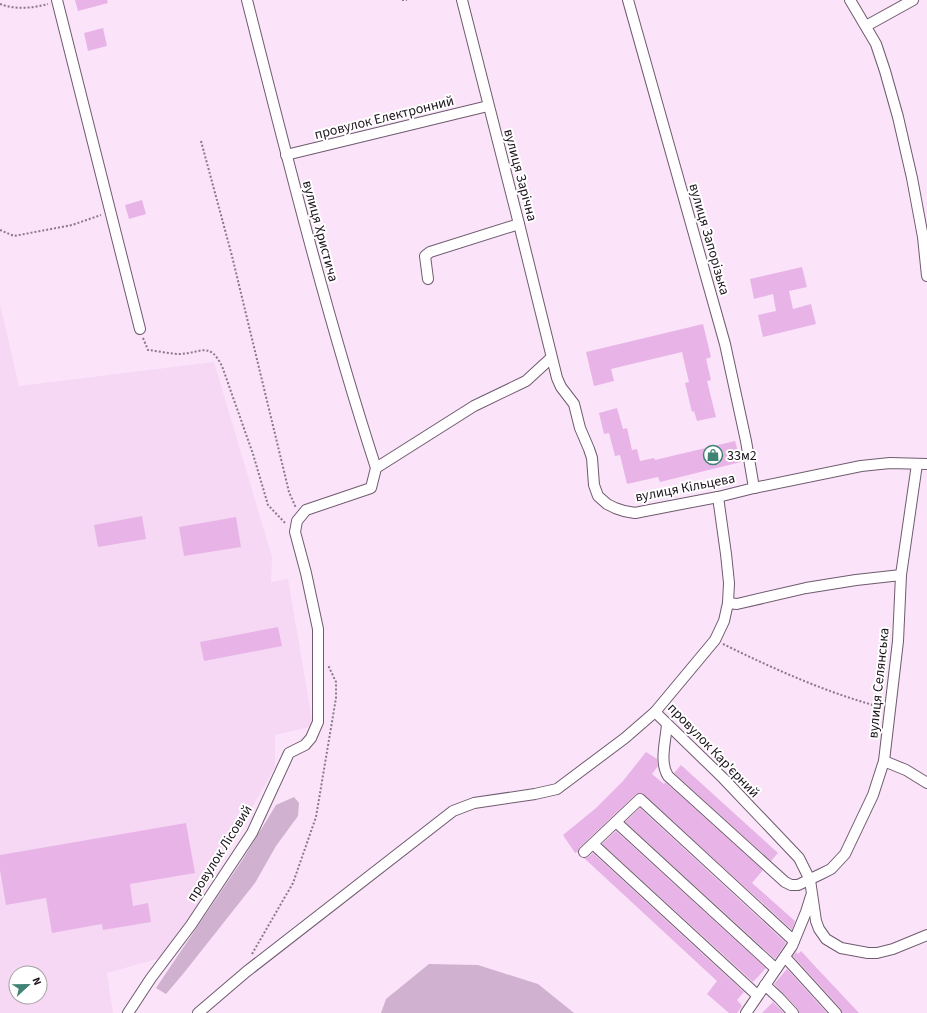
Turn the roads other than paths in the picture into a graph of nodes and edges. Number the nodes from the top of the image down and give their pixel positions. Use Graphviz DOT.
graph roads {
  1 [pos="247,0"];
  2 [pos="462,0"];
  3 [pos="628,0"];
  4 [pos="850,0"];
  5 [pos="913,0"];
  6 [pos="57,1"];
  7 [pos="866,26"];
  8 [pos="488,106"];
  9 [pos="286,155"];
  10 [pos="519,224"];
  11 [pos="927,276"];
  12 [pos="428,279"];
  13 [pos="140,329"];
  14 [pos="551,358"];
  15 [pos="924,464"];
  16 [pos="376,468"];
  17 [pos="754,488"];
  18 [pos="718,497"];
  19 [pos="901,575"];
  20 [pos="728,603"];
  21 [pos="655,712"];
  22 [pos="667,724"];
  23 [pos="884,761"];
  24 [pos="927,783"];
  25 [pos="616,822"];
  26 [pos="593,844"];
  27 [pos="584,852"];
  28 [pos="810,880"];
  29 [pos="812,892"];
  30 [pos="927,935"];
  31 [pos="794,941"];
  32 [pos="784,957"];
  33 [pos="776,969"];
  34 [pos="765,985"];
  35 [pos="757,995"];
  36 [pos="128,1013"];
  37 [pos="198,1013"];
  38 [pos="746,1013"];
  39 [pos="794,1013"];
  40 [pos="836,1013"];
  1 -- 9 [label="street, вулиця Христича"];
  2 -- 8 [label="street, вулиця Зарічна"];
  3 -- 17 [label="street, вулиця Запорізька"];
  4 -- 7 [label="street"];
  5 -- 7 [label="street"];
  6 -- 13 [label="street"];
  7 -- 11 [label="street"];
  8 -- 9 [label="street, провулок Електронний"];
  8 -- 10 [label="street, вулиця Зарічна"];
  9 -- 16 [label="street, вулиця Христича"];
  10 -- 12 [label="street"];
  10 -- 14 [label="street, вулиця Зарічна"];
  14 -- 16 [label="street"];
  14 -- 18 [label="street, вулиця Кільцева"];
  15 -- 17 [label="street, вулиця Кільцева"];
  15 -- 19 [label="street, вулиця Селянська"];
  16 -- 36 [label="street, провулок Лісовий"];
  17 -- 18 [label="street, вулиця Кільцева"];
  18 -- 20 [label="street, провулок Кар'єрний"];
  19 -- 20 [label="street"];
  19 -- 23 [label="street, вулиця Селянська"];
  20 -- 21 [label="street, провулок Кар'єрний"];
  21 -- 22 [label="street, провулок Кар'єрний"];
  21 -- 37 [label="street"];
  22 -- 28 [label="street, провулок Кар'єрний"];
  22 -- 28 [label="street, вулиця Селянська"];
  23 -- 24 [label="street"];
  23 -- 28 [label="street, вулиця Селянська"];
  25 -- 26 [label="street"];
  25 -- 31 [label="street"];
  25 -- 33 [label="street"];
  26 -- 27 [label="street"];
  26 -- 35 [label="street"];
  28 -- 29 [label="street, провулок Кар'єрний"];
  29 -- 30 [label="street, провулок Кар'єрний"];
  29 -- 31 [label="street"];
  31 -- 32 [label="street"];
  32 -- 33 [label="street"];
  32 -- 40 [label="street"];
  33 -- 34 [label="street"];
  34 -- 35 [label="street"];
  34 -- 39 [label="street"];
  35 -- 38 [label="street"];
}
